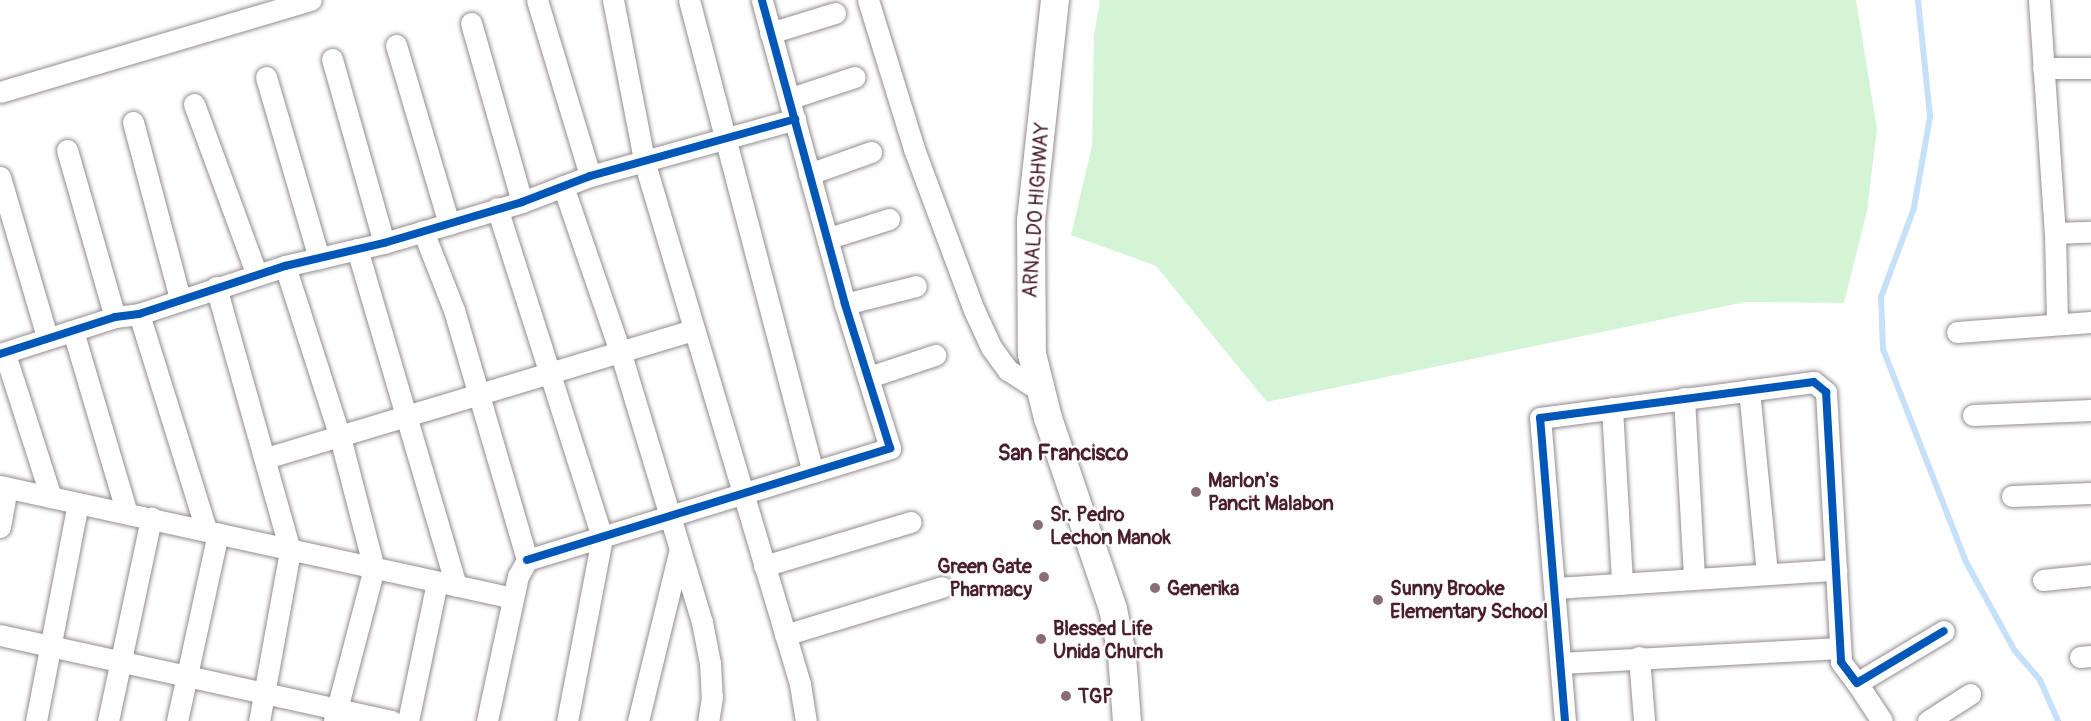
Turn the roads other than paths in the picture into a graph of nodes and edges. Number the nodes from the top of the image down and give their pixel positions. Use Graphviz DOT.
graph roads {
  1 [pos="311,0"];
  2 [pos="537,0"];
  3 [pos="614,0"];
  4 [pos="689,0"];
  5 [pos="762,0"];
  6 [pos="868,0"];
  7 [pos="1055,0"];
  8 [pos="2039,0"];
  9 [pos="835,13"];
  10 [pos="471,23"];
  11 [pos="770,33"];
  12 [pos="396,45"];
  13 [pos="332,59"];
  14 [pos="2043,68"];
  15 [pos="2091,68"];
  16 [pos="266,77"];
  17 [pos="855,77"];
  18 [pos="0,93"];
  19 [pos="791,98"];
  20 [pos="194,104"];
  21 [pos="795,119"];
  22 [pos="133,122"];
  23 [pos="725,139"];
  24 [pos="67,150"];
  25 [pos="871,152"];
  26 [pos="645,164"];
  27 [pos="809,174"];
  28 [pos="590,176"];
  29 [pos="0,177"];
  30 [pos="563,186"];
  31 [pos="522,202"];
  32 [pos="497,208"];
  33 [pos="890,219"];
  34 [pos="449,224"];
  35 [pos="423,231"];
  36 [pos="2091,232"];
  37 [pos="2055,233"];
  38 [pos="829,238"];
  39 [pos="384,243"];
  40 [pos="357,249"];
  41 [pos="319,258"];
  42 [pos="285,266"];
  43 [pos="257,274"];
  44 [pos="916,286"];
  45 [pos="216,287"];
  46 [pos="180,299"];
  47 [pos="845,304"];
  48 [pos="139,314"];
  49 [pos="116,317"];
  50 [pos="2091,322"];
  51 [pos="2056,323"];
  52 [pos="693,330"];
  53 [pos="73,331"];
  54 [pos="1957,332"];
  55 [pos="47,337"];
  56 [pos="2,354"];
  57 [pos="621,354"];
  58 [pos="935,356"];
  59 [pos="553,373"];
  60 [pos="869,377"];
  61 [pos="1749,390"];
  62 [pos="1040,391"];
  63 [pos="479,396"];
  64 [pos="1684,398"];
  65 [pos="1612,408"];
  66 [pos="2091,410"];
  67 [pos="1973,415"];
  68 [pos="407,417"];
  69 [pos="1047,418"];
  70 [pos="340,437"];
  71 [pos="266,458"];
  72 [pos="813,472"];
  73 [pos="4,487"];
  74 [pos="741,493"];
  75 [pos="2091,493"];
  76 [pos="2012,496"];
  77 [pos="51,497"];
  78 [pos="78,503"];
  79 [pos="127,513"];
  80 [pos="667,515"];
  81 [pos="151,518"];
  82 [pos="911,522"];
  83 [pos="0,527"];
  84 [pos="212,531"];
  85 [pos="602,538"];
  86 [pos="290,551"];
  87 [pos="679,551"];
  88 [pos="527,561"];
  89 [pos="764,566"];
  90 [pos="374,568"];
  91 [pos="1836,570"];
  92 [pos="1767,574"];
  93 [pos="2091,575"];
  94 [pos="1694,579"];
  95 [pos="2043,580"];
  96 [pos="446,584"];
  97 [pos="1622,584"];
  98 [pos="942,587"];
  99 [pos="1556,588"];
  100 [pos="513,598"];
  101 [pos="1944,631"];
  102 [pos="0,635"];
  103 [pos="785,635"];
  104 [pos="51,646"];
  105 [pos="1839,648"];
  106 [pos="1639,657"];
  107 [pos="119,660"];
  108 [pos="1561,663"];
  109 [pos="187,677"];
  110 [pos="1857,683"];
  111 [pos="265,694"];
  112 [pos="1970,694"];
  113 [pos="335,715"];
  114 [pos="36,721"];
  115 [pos="108,721"];
  116 [pos="177,721"];
  117 [pos="259,721"];
  118 [pos="392,721"];
  119 [pos="408,721"];
  120 [pos="487,721"];
  121 [pos="567,721"];
  122 [pos="638,721"];
  123 [pos="708,721"];
  124 [pos="806,721"];
  125 [pos="1109,721"];
  126 [pos="1127,721"];
  127 [pos="1565,721"];
  128 [pos="1644,721"];
  129 [pos="1882,721"];
  130 [pos="1928,721"];
  1 -- 18 [label="street"];
  2 -- 28 [label="street"];
  3 -- 26 [label="street"];
  4 -- 23 [label="street"];
  5 -- 11 [label="street"];
  6 -- 62 [label="street"];
  7 -- 62 [label="main road, ARNALDO HIGHWAY"];
  8 -- 14 [label="street"];
  9 -- 11 [label="street"];
  10 -- 31 [label="street"];
  11 -- 19 [label="street"];
  12 -- 34 [label="street"];
  13 -- 39 [label="street"];
  14 -- 15 [label="street"];
  14 -- 37 [label="street"];
  16 -- 41 [label="street"];
  17 -- 19 [label="street"];
  19 -- 21 [label="street"];
  20 -- 43 [label="street"];
  21 -- 23 [label="street"];
  21 -- 27 [label="street"];
  22 -- 46 [label="street"];
  23 -- 26 [label="street"];
  23 -- 72 [label="street"];
  24 -- 49 [label="street"];
  25 -- 27 [label="street"];
  26 -- 28 [label="street"];
  26 -- 52 [label="street"];
  27 -- 38 [label="street"];
  28 -- 30 [label="street"];
  29 -- 55 [label="street"];
  30 -- 31 [label="street"];
  30 -- 57 [label="street"];
  31 -- 32 [label="street"];
  32 -- 34 [label="street"];
  32 -- 59 [label="street"];
  33 -- 38 [label="street"];
  34 -- 35 [label="street"];
  35 -- 39 [label="street"];
  35 -- 63 [label="street"];
  36 -- 37 [label="street"];
  37 -- 51 [label="street"];
  38 -- 47 [label="street"];
  39 -- 40 [label="street"];
  40 -- 41 [label="street"];
  40 -- 68 [label="street"];
  41 -- 42 [label="street"];
  42 -- 43 [label="street"];
  42 -- 70 [label="street"];
  43 -- 45 [label="street"];
  44 -- 47 [label="street"];
  45 -- 46 [label="street"];
  45 -- 71 [label="street"];
  46 -- 48 [label="street"];
  47 -- 60 [label="street"];
  48 -- 49 [label="street"];
  48 -- 84 [label="street"];
  49 -- 53 [label="street"];
  50 -- 51 [label="street"];
  51 -- 54 [label="street"];
  52 -- 57 [label="street"];
  52 -- 74 [label="street"];
  53 -- 55 [label="street"];
  53 -- 79 [label="street"];
  55 -- 56 [label="street"];
  56 -- 77 [label="street"];
  57 -- 59 [label="street"];
  57 -- 80 [label="street"];
  58 -- 60 [label="street"];
  59 -- 63 [label="street"];
  59 -- 85 [label="street"];
  60 -- 72 [label="street"];
  61 -- 64 [label="street"];
  61 -- 91 [label="street"];
  61 -- 92 [label="street"];
  62 -- 69 [label="main road, ARNALDO HIGHWAY"];
  63 -- 68 [label="street"];
  63 -- 88 [label="street"];
  64 -- 65 [label="street"];
  64 -- 94 [label="street"];
  65 -- 97 [label="street"];
  65 -- 99 [label="street"];
  66 -- 67 [label="street"];
  68 -- 70 [label="street"];
  68 -- 96 [label="street"];
  69 -- 125 [label="main road, ARNALDO HIGHWAY"];
  69 -- 126 [label="main road, ARNALDO HIGHWAY"];
  70 -- 71 [label="street"];
  70 -- 90 [label="street"];
  71 -- 86 [label="street"];
  72 -- 74 [label="street"];
  73 -- 77 [label="street"];
  73 -- 83 [label="street"];
  74 -- 80 [label="street"];
  74 -- 89 [label="street"];
  75 -- 76 [label="street"];
  77 -- 78 [label="street"];
  78 -- 79 [label="street"];
  78 -- 104 [label="street"];
  79 -- 81 [label="street"];
  80 -- 85 [label="street"];
  80 -- 87 [label="street"];
  81 -- 84 [label="street"];
  81 -- 107 [label="street"];
  82 -- 89 [label="street"];
  84 -- 86 [label="street"];
  84 -- 109 [label="street"];
  85 -- 88 [label="street"];
  85 -- 121 [label="street"];
  86 -- 90 [label="street"];
  86 -- 111 [label="street"];
  87 -- 122 [label="street"];
  87 -- 123 [label="street"];
  88 -- 100 [label="street"];
  89 -- 103 [label="street"];
  90 -- 96 [label="street"];
  90 -- 113 [label="street"];
  91 -- 92 [label="street"];
  91 -- 105 [label="street"];
  92 -- 94 [label="street"];
  93 -- 95 [label="street"];
  94 -- 97 [label="street"];
  96 -- 100 [label="street"];
  96 -- 119 [label="street"];
  97 -- 99 [label="street"];
  98 -- 103 [label="street"];
  99 -- 108 [label="street"];
  100 -- 120 [label="street"];
  101 -- 110 [label="street"];
  102 -- 104 [label="street"];
  103 -- 124 [label="street"];
  104 -- 107 [label="street"];
  104 -- 114 [label="street"];
  105 -- 106 [label="street"];
  105 -- 110 [label="street"];
  106 -- 108 [label="street"];
  106 -- 128 [label="street"];
  107 -- 109 [label="street"];
  107 -- 115 [label="street"];
  108 -- 127 [label="street"];
  109 -- 111 [label="street"];
  109 -- 116 [label="street"];
  110 -- 129 [label="street"];
  111 -- 113 [label="street"];
  111 -- 117 [label="street"];
  112 -- 130 [label="street"];
  113 -- 118 [label="street"];
}
